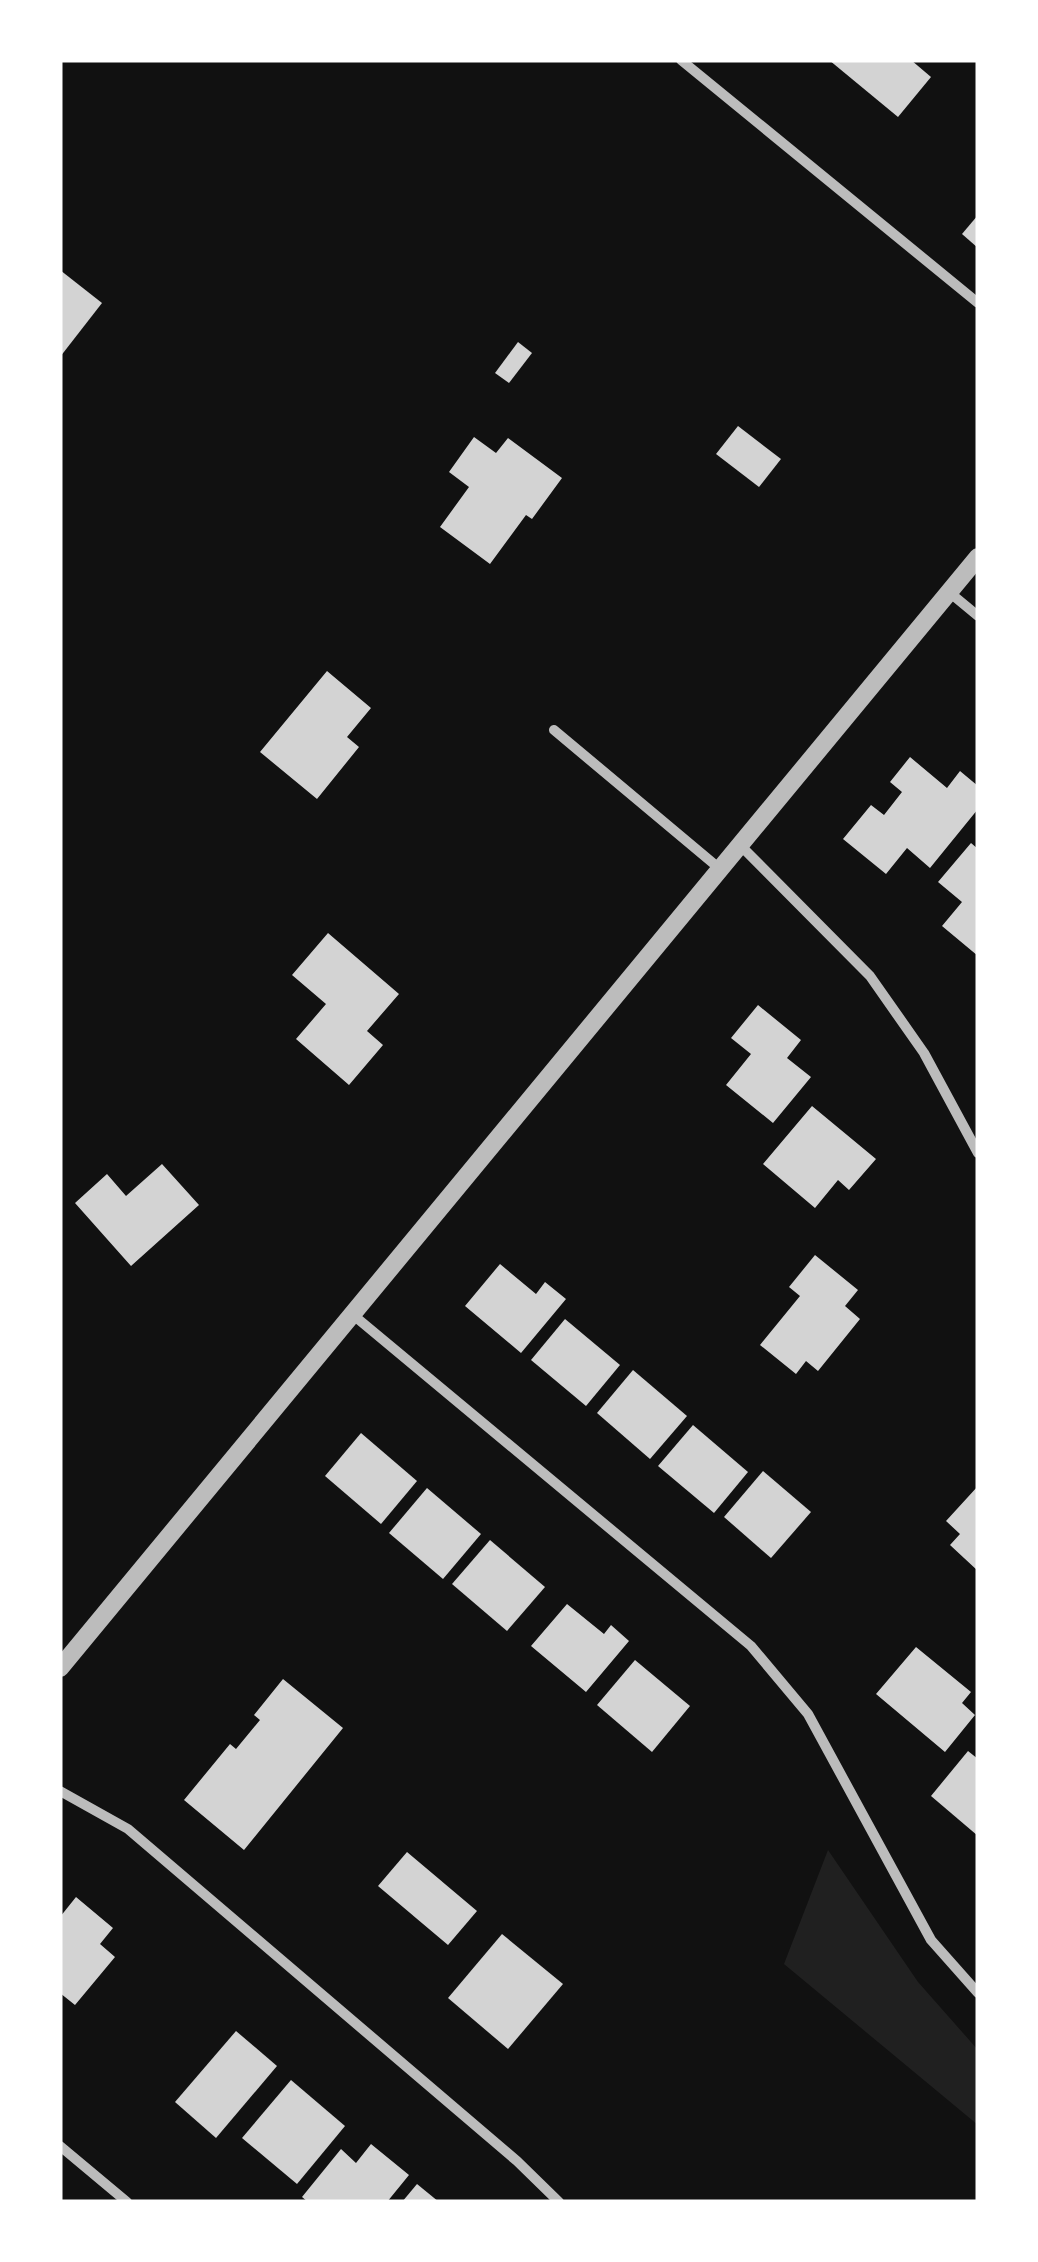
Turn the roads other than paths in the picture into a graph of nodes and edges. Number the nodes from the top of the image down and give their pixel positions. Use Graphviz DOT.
graph roads {
  1 [pos="681,60"];
  2 [pos="978,303"];
  3 [pos="978,556"];
  4 [pos="948,592"];
  5 [pos="978,616"];
  6 [pos="554,730"];
  7 [pos="740,845"];
  8 [pos="720,869"];
  9 [pos="978,1153"];
  10 [pos="352,1314"];
  11 [pos="63,1658"];
  12 [pos="60,1791"];
  13 [pos="978,1994"];
  14 [pos="60,2146"];
  15 [pos="127,2202"];
  16 [pos="558,2202"];
  1 -- 2 [label="street"];
  3 -- 4 [label="street"];
  4 -- 5 [label="street"];
  4 -- 7 [label="street"];
  6 -- 8 [label="street"];
  7 -- 8 [label="street"];
  7 -- 9 [label="street"];
  8 -- 10 [label="street"];
  10 -- 11 [label="street"];
  10 -- 13 [label="street"];
  12 -- 16 [label="street"];
  14 -- 15 [label="street"];
}
